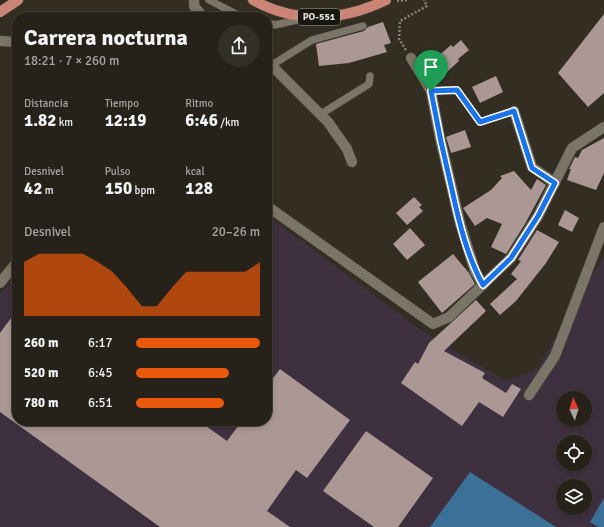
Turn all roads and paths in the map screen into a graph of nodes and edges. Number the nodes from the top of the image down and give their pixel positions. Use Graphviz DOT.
graph roads {
  1 [pos="18,0"];
  2 [pos="194,0"];
  3 [pos="209,0"];
  4 [pos="252,0"];
  5 [pos="386,0"];
  6 [pos="424,0"];
  7 [pos="0,12"];
  8 [pos="199,12"];
  9 [pos="232,12"];
  10 [pos="308,18"];
  11 [pos="272,24"];
  12 [pos="363,26"];
  13 [pos="0,41"];
  14 [pos="12,42"];
  15 [pos="411,58"];
  16 [pos="272,62"];
  17 [pos="272,65"];
  18 [pos="370,76"];
  19 [pos="431,91"];
  20 [pos="514,111"];
  21 [pos="321,114"];
  22 [pos="604,127"];
  23 [pos="352,162"];
  24 [pos="555,183"];
  25 [pos="272,210"];
  26 [pos="604,227"];
  27 [pos="12,268"];
  28 [pos="0,283"];
  29 [pos="483,285"];
  30 [pos="529,395"];
  1 -- 7 [label="main road"];
  2 -- 8 [label="street"];
  3 -- 9 [label="lane"];
  4 -- 10 [label="main road, PO-551"];
  5 -- 10 [label="main road, PO-551"];
  6 -- 15 [label="path"];
  10 -- 11 [label="lane"];
  12 -- 16 [label="lane"];
  13 -- 14 [label="street"];
  15 -- 19 [label="street"];
  17 -- 21 [label="street"];
  18 -- 21 [label="lane"];
  19 -- 20 [label="path"];
  19 -- 29 [label="street"];
  20 -- 24 [label="street"];
  21 -- 23 [label="street"];
  22 -- 24 [label="street"];
  24 -- 29 [label="street"];
  25 -- 29 [label="street"];
  26 -- 30 [label="street"];
  27 -- 28 [label="street"];
}
